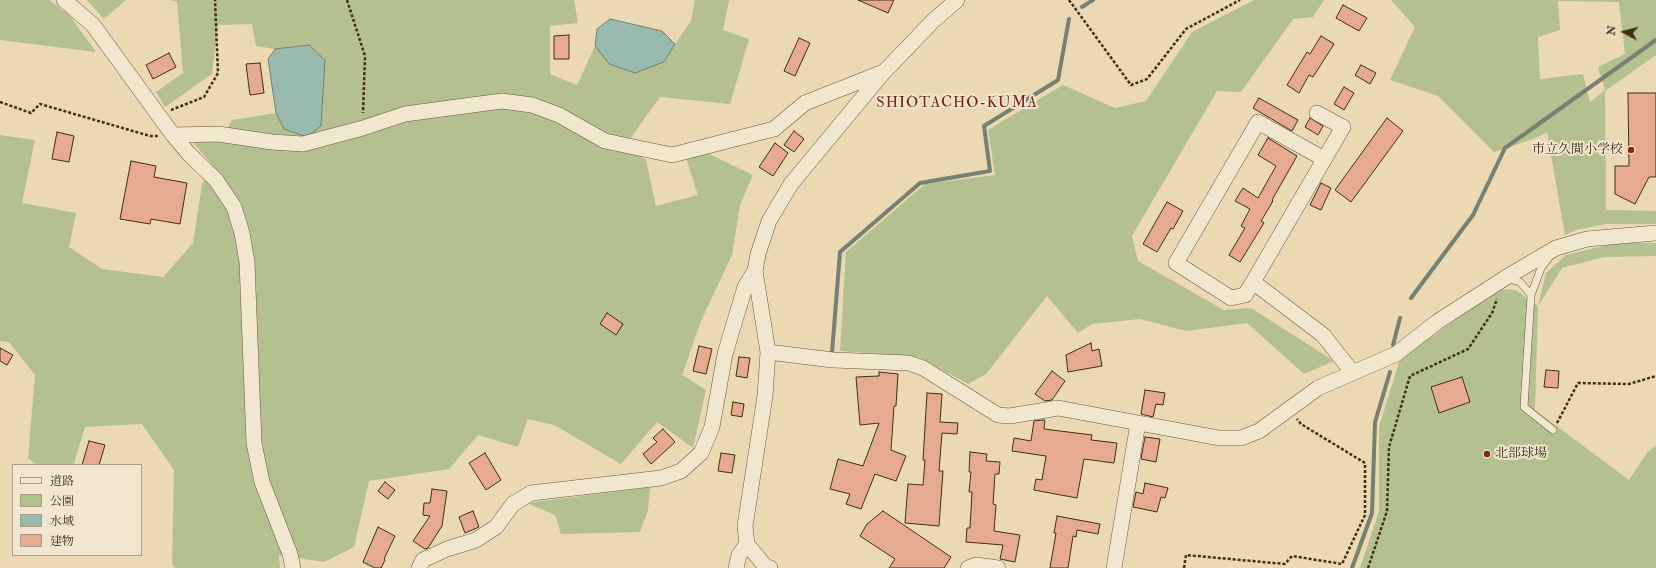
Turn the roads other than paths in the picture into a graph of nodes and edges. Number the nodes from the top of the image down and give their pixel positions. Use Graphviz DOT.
graph roads {
  1 [pos="64,0"];
  2 [pos="957,0"];
  3 [pos="883,73"];
  4 [pos="1317,113"];
  5 [pos="172,135"];
  6 [pos="1324,159"];
  7 [pos="1656,233"];
  8 [pos="1556,248"];
  9 [pos="755,271"];
  10 [pos="1505,278"];
  11 [pos="1253,282"];
  12 [pos="1531,295"];
  13 [pos="768,352"];
  14 [pos="1352,373"];
  15 [pos="1138,423"];
  16 [pos="1553,430"];
  17 [pos="747,544"];
  18 [pos="293,568"];
  19 [pos="419,568"];
  20 [pos="736,568"];
  21 [pos="770,568"];
  22 [pos="968,568"];
  23 [pos="998,568"];
  24 [pos="1114,568"];
  1 -- 5 [label="street"];
  2 -- 3 [label="street"];
  3 -- 5 [label="street"];
  3 -- 9 [label="street"];
  4 -- 6 [label="street"];
  5 -- 18 [label="street"];
  6 -- 11 [label="street"];
  6 -- 11 [label="street"];
  7 -- 8 [label="street"];
  8 -- 10 [label="street"];
  8 -- 12 [label="lane"];
  9 -- 13 [label="street"];
  9 -- 19 [label="street"];
  10 -- 12 [label="lane"];
  10 -- 14 [label="street"];
  11 -- 14 [label="street"];
  12 -- 16 [label="lane"];
  13 -- 15 [label="street"];
  13 -- 17 [label="street"];
  14 -- 15 [label="street"];
  15 -- 24 [label="street"];
  17 -- 20 [label="street"];
  17 -- 21 [label="street"];
  22 -- 23 [label="street"];
}
